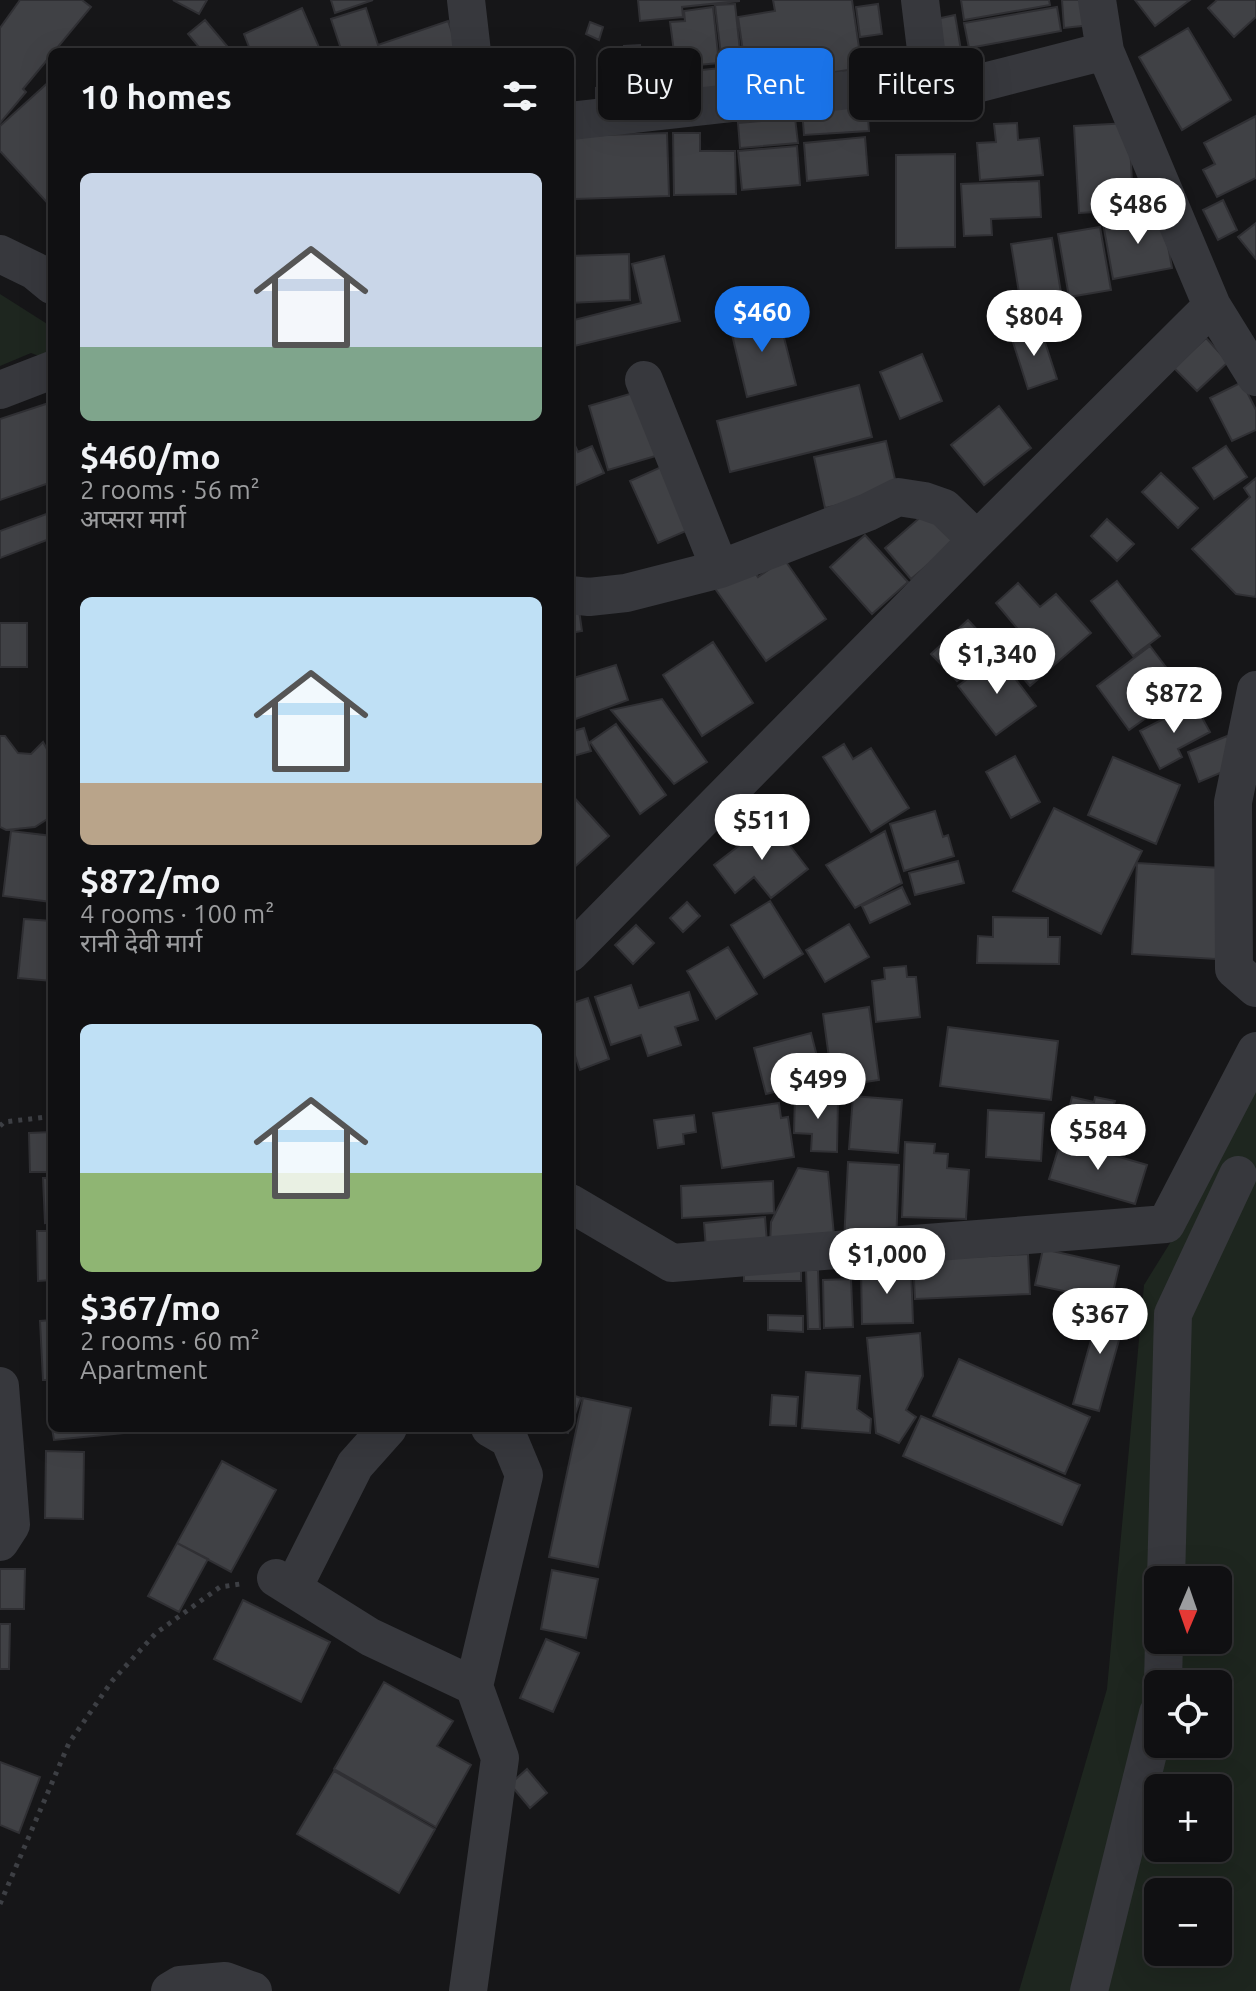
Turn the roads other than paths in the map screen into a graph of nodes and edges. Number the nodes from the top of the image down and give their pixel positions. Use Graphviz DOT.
graph roads {
  1 [pos="466,0"];
  2 [pos="920,0"];
  3 [pos="1097,0"];
  4 [pos="472,48"];
  5 [pos="1105,51"];
  6 [pos="849,90"];
  7 [pos="574,121"];
  8 [pos="0,254"];
  9 [pos="48,282"];
  10 [pos="1212,306"];
  11 [pos="48,372"];
  12 [pos="1256,377"];
  13 [pos="644,380"];
  14 [pos="0,390"];
  15 [pos="977,540"];
  16 [pos="720,569"];
  17 [pos="574,595"];
  18 [pos="1256,690"];
  19 [pos="574,949"];
  20 [pos="1256,988"];
  21 [pos="1256,1051"];
  22 [pos="1238,1175"];
  23 [pos="574,1205"];
  24 [pos="0,1386"];
  25 [pos="384,1432"];
  26 [pos="497,1432"];
  27 [pos="0,1542"];
  28 [pos="1166,1566"];
  29 [pos="474,1686"];
  30 [pos="1147,1758"];
  31 [pos="170,1991"];
  32 [pos="253,1991"];
  33 [pos="468,1991"];
  34 [pos="1089,1991"];
  1 -- 4 [label="street"];
  2 -- 5 [label="street"];
  3 -- 5 [label="street"];
  5 -- 10 [label="street"];
  6 -- 7 [label="street"];
  8 -- 9 [label="street"];
  10 -- 12 [label="street"];
  10 -- 15 [label="street"];
  11 -- 14 [label="street"];
  13 -- 16 [label="street"];
  15 -- 16 [label="street"];
  15 -- 19 [label="street"];
  16 -- 17 [label="street"];
  18 -- 20 [label="street"];
  21 -- 23 [label="street"];
  22 -- 28 [label="street"];
  24 -- 27 [label="street"];
  25 -- 29 [label="street"];
  26 -- 29 [label="street"];
  29 -- 33 [label="street"];
  30 -- 34 [label="street"];
  31 -- 32 [label="street"];
}
